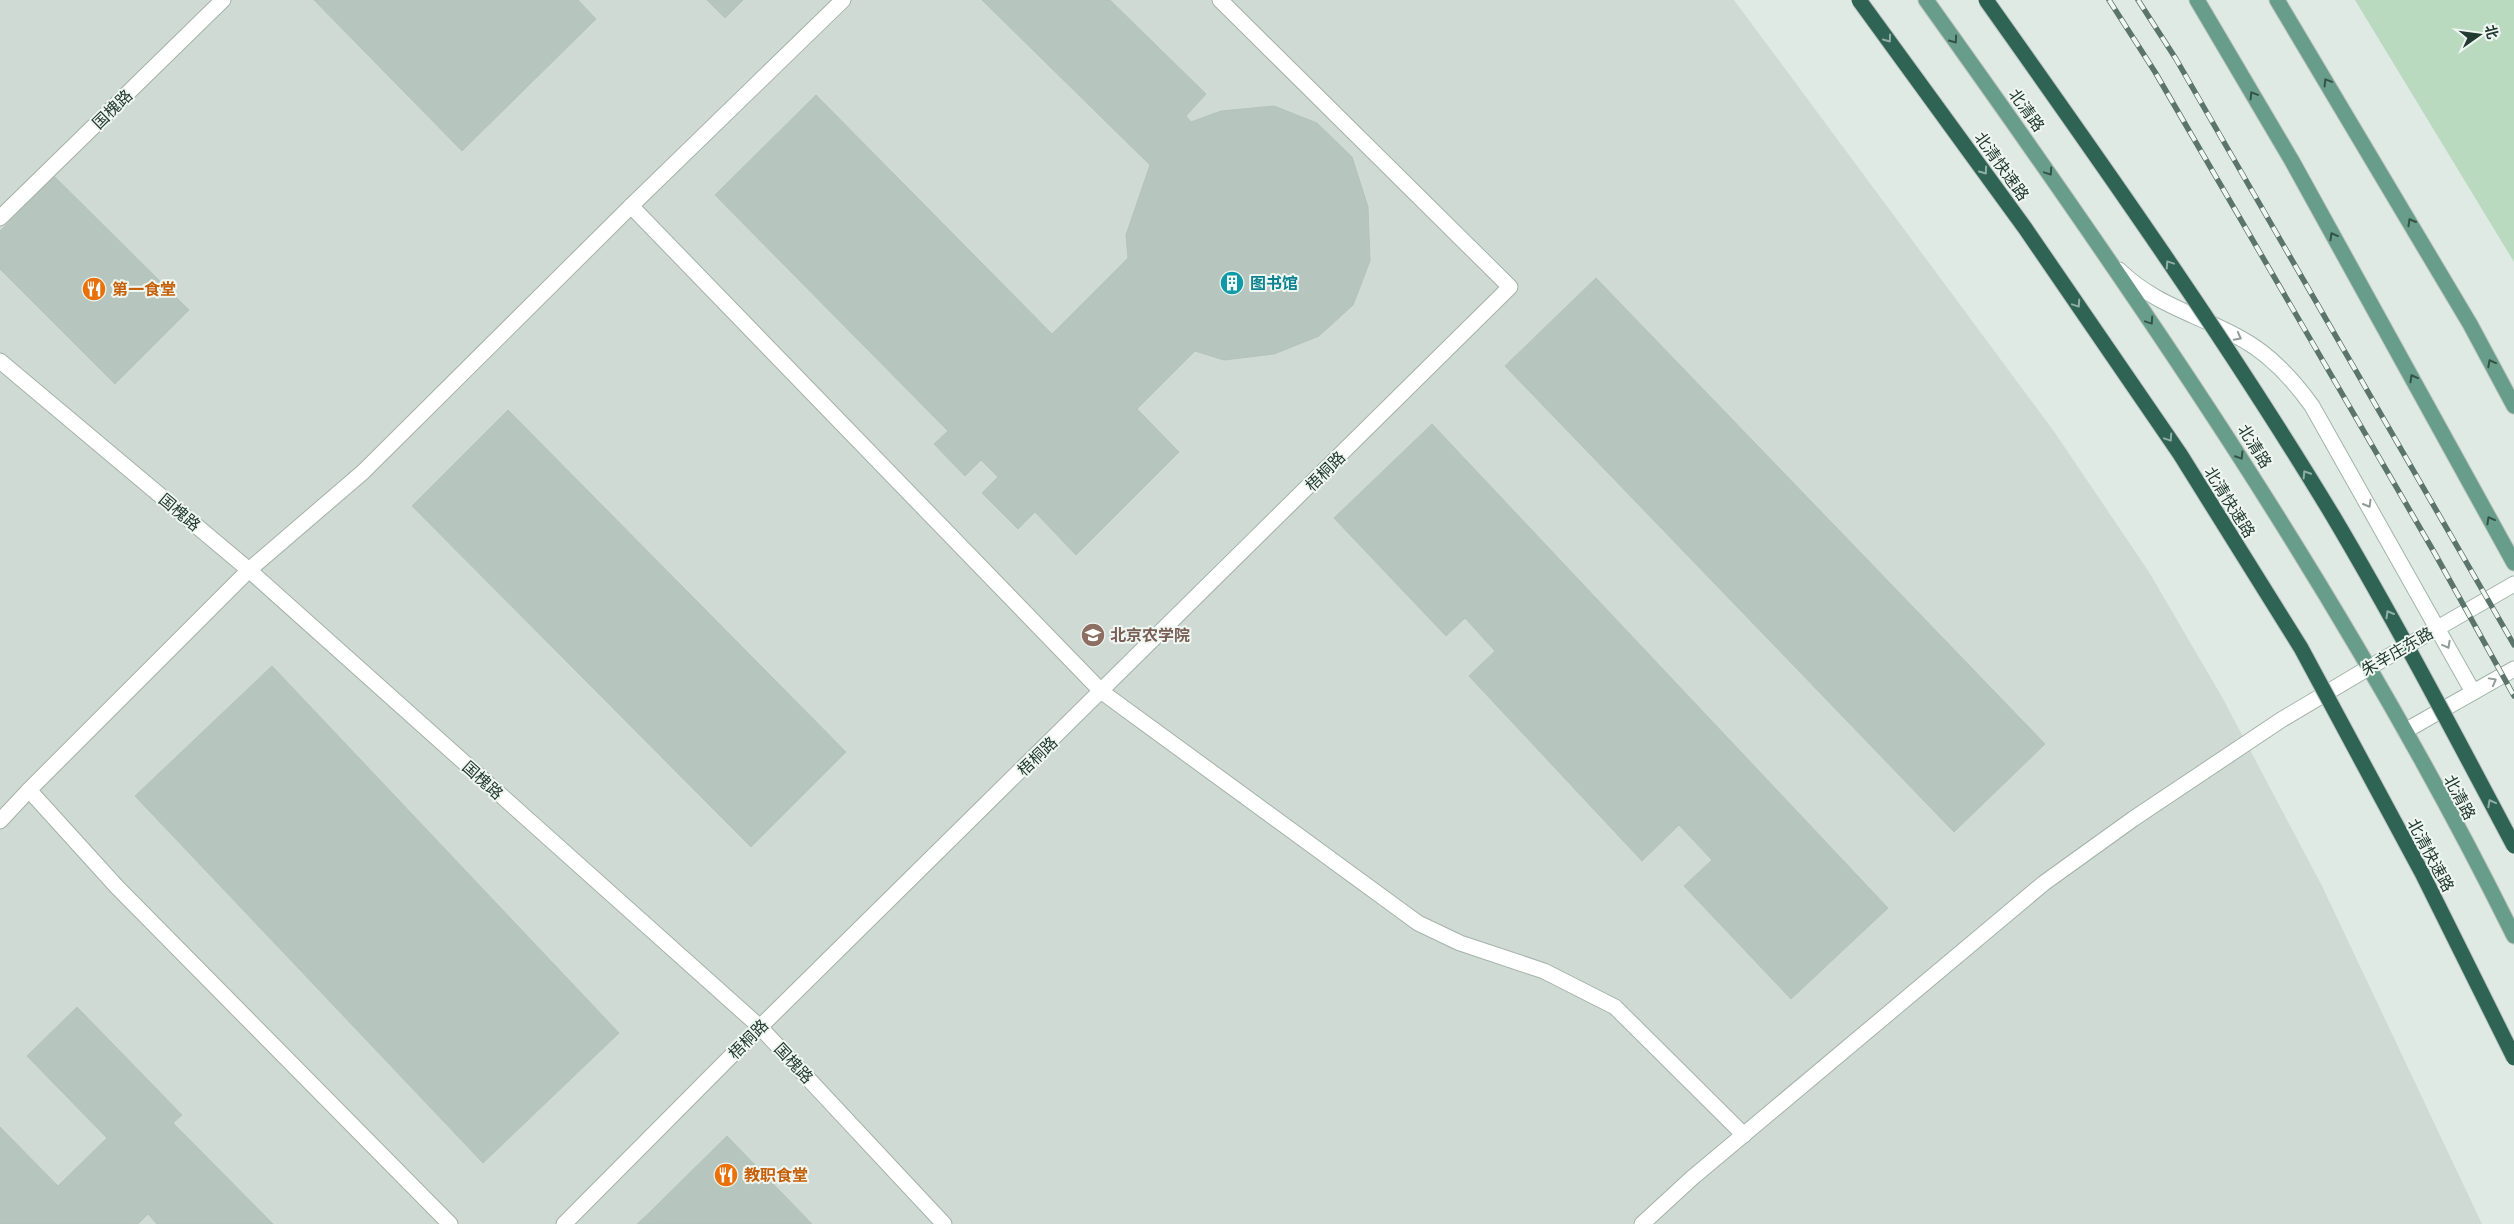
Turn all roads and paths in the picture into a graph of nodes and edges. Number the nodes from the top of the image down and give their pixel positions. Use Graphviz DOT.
graph roads {
  1 [pos="223,0"];
  2 [pos="843,0"];
  3 [pos="1220,0"];
  4 [pos="1859,0"];
  5 [pos="1926,0"];
  6 [pos="1986,0"];
  7 [pos="2197,0"];
  8 [pos="2277,0"];
  9 [pos="631,206"];
  10 [pos="0,218"];
  11 [pos="2098,244"];
  12 [pos="0,361"];
  13 [pos="2514,406"];
  14 [pos="2514,563"];
  15 [pos="249,570"];
  16 [pos="2514,584"];
  17 [pos="2438,628"];
  18 [pos="2370,667"];
  19 [pos="2514,669"];
  20 [pos="1102,692"];
  21 [pos="2473,692"];
  22 [pos="2405,730"];
  23 [pos="29,790"];
  24 [pos="0,821"];
  25 [pos="2514,846"];
  26 [pos="2514,936"];
  27 [pos="760,1027"];
  28 [pos="2514,1058"];
  29 [pos="1744,1135"];
  30 [pos="450,1224"];
  31 [pos="564,1224"];
  32 [pos="944,1224"];
  33 [pos="1642,1224"];
  1 -- 10 [label="street, 国槐路"];
  2 -- 9 [label="street"];
  3 -- 20 [label="street, 梧桐路"];
  4 -- 28 [label="highway, 北清快速路, one-way, bridge"];
  5 -- 11 [label="main road, 北清路, one-way"];
  25 -- 6 [label="highway, one-way, bridge"];
  14 -- 7 [label="main road, one-way"];
  13 -- 8 [label="main road, one-way"];
  9 -- 15 [label="street"];
  9 -- 20 [label="street"];
  11 -- 17 [label="street, one-way"];
  11 -- 18 [label="main road, 北清路, one-way"];
  12 -- 15 [label="street, 国槐路"];
  15 -- 23 [label="street"];
  15 -- 27 [label="street, 国槐路"];
  16 -- 17 [label="street, 朱辛庄东路"];
  17 -- 18 [label="street, 朱辛庄东路"];
  17 -- 21 [label="street, one-way"];
  18 -- 22 [label="main road, 北清路"];
  18 -- 29 [label="street, 朱辛庄东路"];
  21 -- 19 [label="street, one-way"];
  20 -- 27 [label="street, 梧桐路"];
  20 -- 29 [label="street"];
  21 -- 22 [label="street"];
  22 -- 26 [label="main road, 北清路"];
  23 -- 24 [label="street"];
  23 -- 30 [label="street"];
  27 -- 31 [label="street, 梧桐路"];
  27 -- 32 [label="street, 国槐路"];
  29 -- 33 [label="street, 朱辛庄东路"];
}
